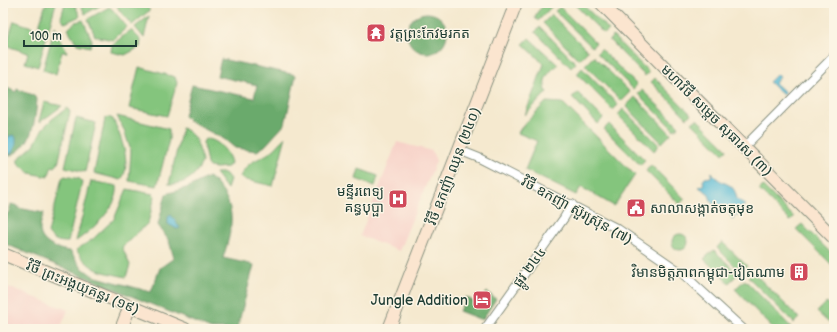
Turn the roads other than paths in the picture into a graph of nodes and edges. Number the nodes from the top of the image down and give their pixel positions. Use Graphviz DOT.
graph roads {
  1 [pos="516,3"];
  2 [pos="605,5"];
  3 [pos="834,56"];
  4 [pos="744,147"];
  5 [pos="459,150"];
  6 [pos="572,204"];
  7 [pos="834,238"];
  8 [pos="3,254"];
  9 [pos="130,306"];
  10 [pos="121,329"];
  11 [pos="185,329"];
  12 [pos="389,329"];
  13 [pos="485,329"];
  14 [pos="743,329"];
  1 -- 5 [label="street, វិថី ឧកញ៉ា ឈុន (២៤០)"];
  2 -- 4 [label="street, មហាវិថី សម្តេច សុធារស (៣)"];
  3 -- 4 [label="street"];
  4 -- 7 [label="street, មហាវិថី សម្តេច សុធារស (៣)"];
  5 -- 6 [label="street, វិថី ឧកញ៉ា ស៊ួរស៊្រុន (៧)"];
  5 -- 12 [label="street, វិថី ឧកញ៉ា ឈុន (២៤០)"];
  6 -- 13 [label="street, ផ្លូវ ២៤៤"];
  6 -- 14 [label="street, វិថី ឧកញ៉ា ស៊ួរស៊្រុន (៧)"];
  8 -- 9 [label="street, វិថី ព្រះអង្គយុគន្ធរ (១៩)"];
  9 -- 10 [label="street"];
  9 -- 11 [label="street, វិថី ព្រះអង្គយុគន្ធរ (១៩)"];
}
